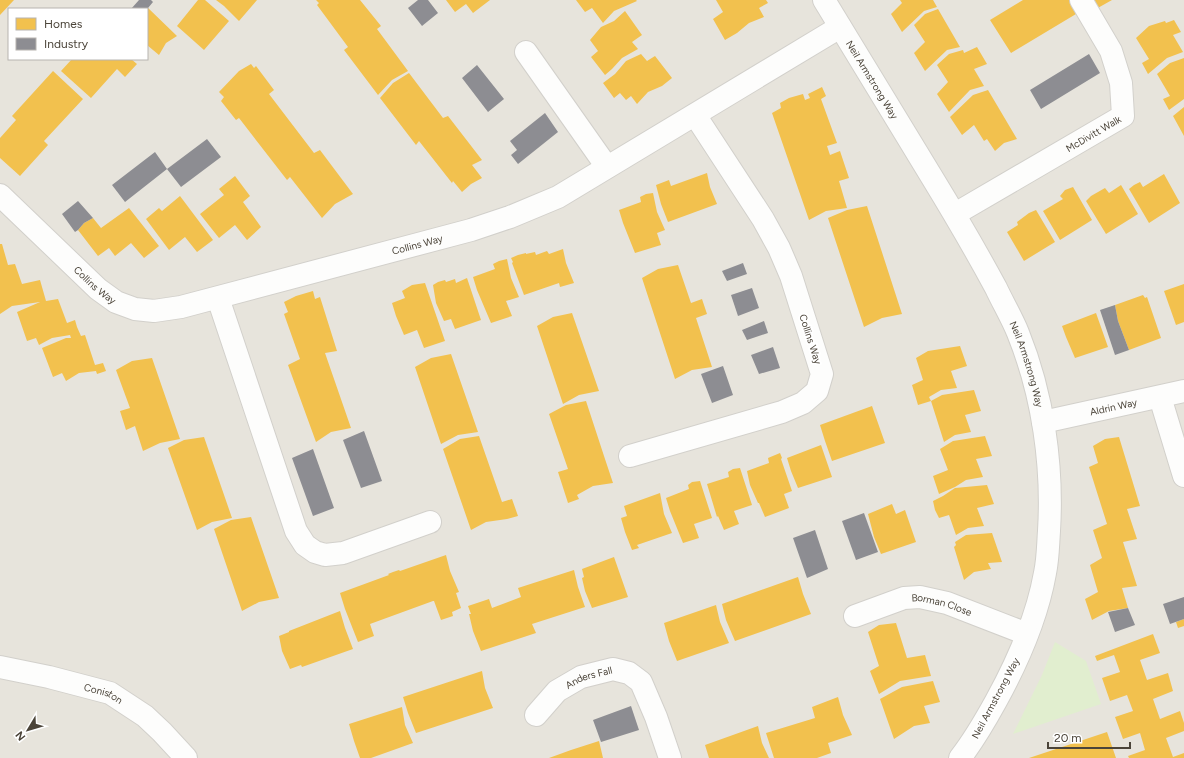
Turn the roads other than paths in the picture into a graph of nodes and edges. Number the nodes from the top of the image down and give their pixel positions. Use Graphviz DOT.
graph roads {
  1 [pos="824,0"];
  2 [pos="1081,0"];
  3 [pos="840,27"];
  4 [pos="526,52"];
  5 [pos="695,115"];
  6 [pos="608,167"];
  7 [pos="0,195"];
  8 [pos="955,214"];
  9 [pos="218,298"];
  10 [pos="1184,391"];
  11 [pos="1160,398"];
  12 [pos="1043,422"];
  13 [pos="630,456"];
  14 [pos="1184,476"];
  15 [pos="430,522"];
  16 [pos="855,616"];
  17 [pos="1027,634"];
  18 [pos="0,667"];
  19 [pos="536,715"];
  20 [pos="186,758"];
  21 [pos="670,758"];
  22 [pos="960,758"];
  1 -- 3 [label="street, Neil Armstrong Way"];
  2 -- 8 [label="street, McDivitt Walk"];
  3 -- 5 [label="street, Collins Way"];
  3 -- 8 [label="street, Neil Armstrong Way"];
  4 -- 6 [label="street"];
  5 -- 6 [label="street, Collins Way"];
  5 -- 13 [label="street, Collins Way"];
  6 -- 9 [label="street, Collins Way"];
  7 -- 9 [label="street, Collins Way"];
  8 -- 12 [label="street, Neil Armstrong Way"];
  9 -- 15 [label="street"];
  10 -- 11 [label="street, Aldrin Way"];
  11 -- 12 [label="street, Aldrin Way"];
  11 -- 14 [label="street"];
  12 -- 17 [label="street, Neil Armstrong Way"];
  16 -- 17 [label="street, Borman Close"];
  17 -- 22 [label="street, Neil Armstrong Way"];
  18 -- 20 [label="street, Coniston"];
  19 -- 21 [label="street, Anders Fall"];
}
